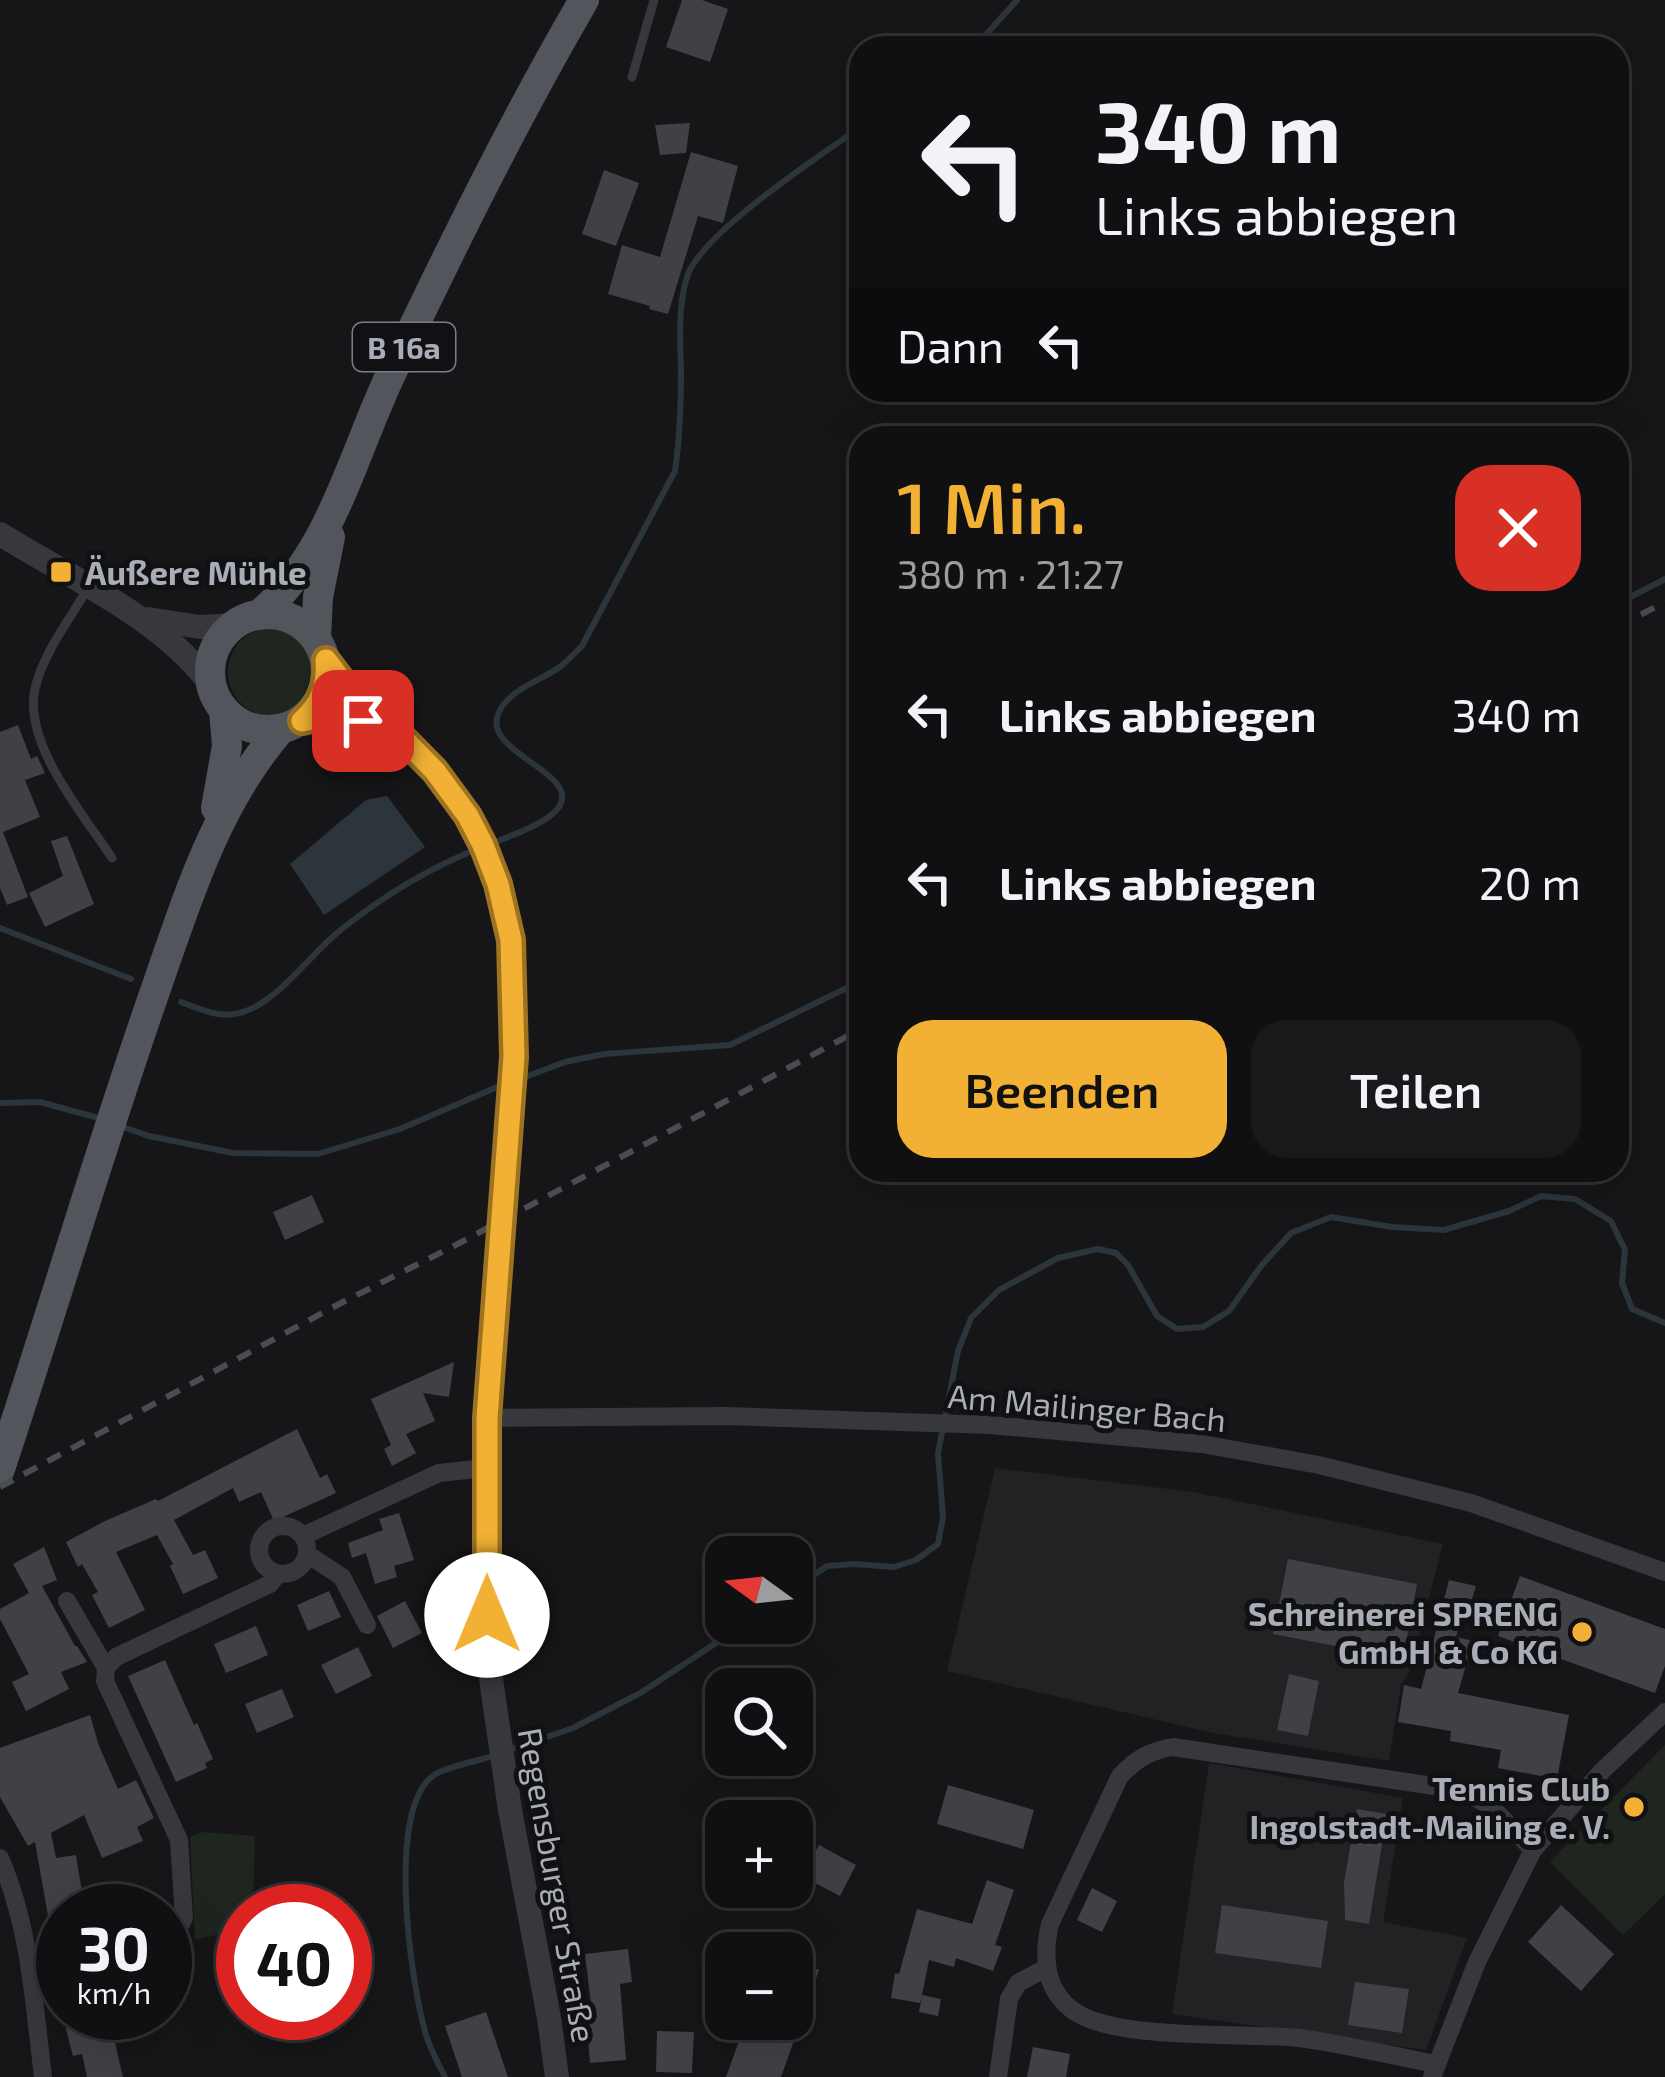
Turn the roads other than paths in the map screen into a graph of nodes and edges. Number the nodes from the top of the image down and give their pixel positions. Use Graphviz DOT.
graph roads {
  1 [pos="584,0"];
  2 [pos="654,0"];
  3 [pos="632,76"];
  4 [pos="335,511"];
  5 [pos="0,535"];
  6 [pos="88,588"];
  7 [pos="142,618"];
  8 [pos="247,620"];
  9 [pos="321,649"];
  10 [pos="218,698"];
  11 [pos="291,725"];
  12 [pos="396,733"];
  13 [pos="212,837"];
  14 [pos="112,858"];
  15 [pos="487,1418"];
  16 [pos="486,1468"];
  17 [pos="0,1469"];
  18 [pos="305,1545"];
  19 [pos="1665,1572"];
  20 [pos="278,1574"];
  21 [pos="67,1601"];
  22 [pos="368,1625"];
  23 [pos="106,1668"];
  24 [pos="1665,1712"];
  25 [pos="1533,1850"];
  26 [pos="0,1858"];
  27 [pos="182,1884"];
  28 [pos="1046,1968"];
  29 [pos="36,1969"];
  30 [pos="30,1970"];
  31 [pos="1434,2070"];
  32 [pos="43,2077"];
  33 [pos="557,2077"];
  34 [pos="998,2077"];
  1 -- 4 [label="main road, B 16a"];
  2 -- 3 [label="lane"];
  4 -- 8 [label="main road, B 16a"];
  4 -- 9 [label="main road, B 16a"];
  5 -- 6 [label="street"];
  6 -- 7 [label="street"];
  6 -- 14 [label="lane"];
  7 -- 8 [label="street"];
  7 -- 10 [label="street"];
  8 -- 9 [label="main road"];
  8 -- 10 [label="main road"];
  9 -- 11 [label="main road"];
  9 -- 12 [label="street, Regensburger Straße"];
  10 -- 11 [label="main road"];
  10 -- 13 [label="main road"];
  11 -- 12 [label="street"];
  11 -- 13 [label="main road"];
  12 -- 15 [label="street, Regensburger Straße"];
  13 -- 17 [label="main road"];
  15 -- 16 [label="street, Regensburger Straße"];
  15 -- 19 [label="street, Am Mailinger Bach"];
  16 -- 18 [label="street"];
  16 -- 33 [label="street, Regensburger Straße"];
  18 -- 20 [label="street"];
  18 -- 20 [label="street"];
  18 -- 22 [label="street"];
  20 -- 23 [label="street"];
  21 -- 23 [label="street"];
  23 -- 27 [label="street"];
  24 -- 25 [label="street"];
  25 -- 28 [label="street"];
  25 -- 31 [label="street"];
  26 -- 30 [label="street"];
  28 -- 31 [label="street"];
  28 -- 34 [label="street"];
  29 -- 30 [label="street"];
  30 -- 32 [label="street"];
}
